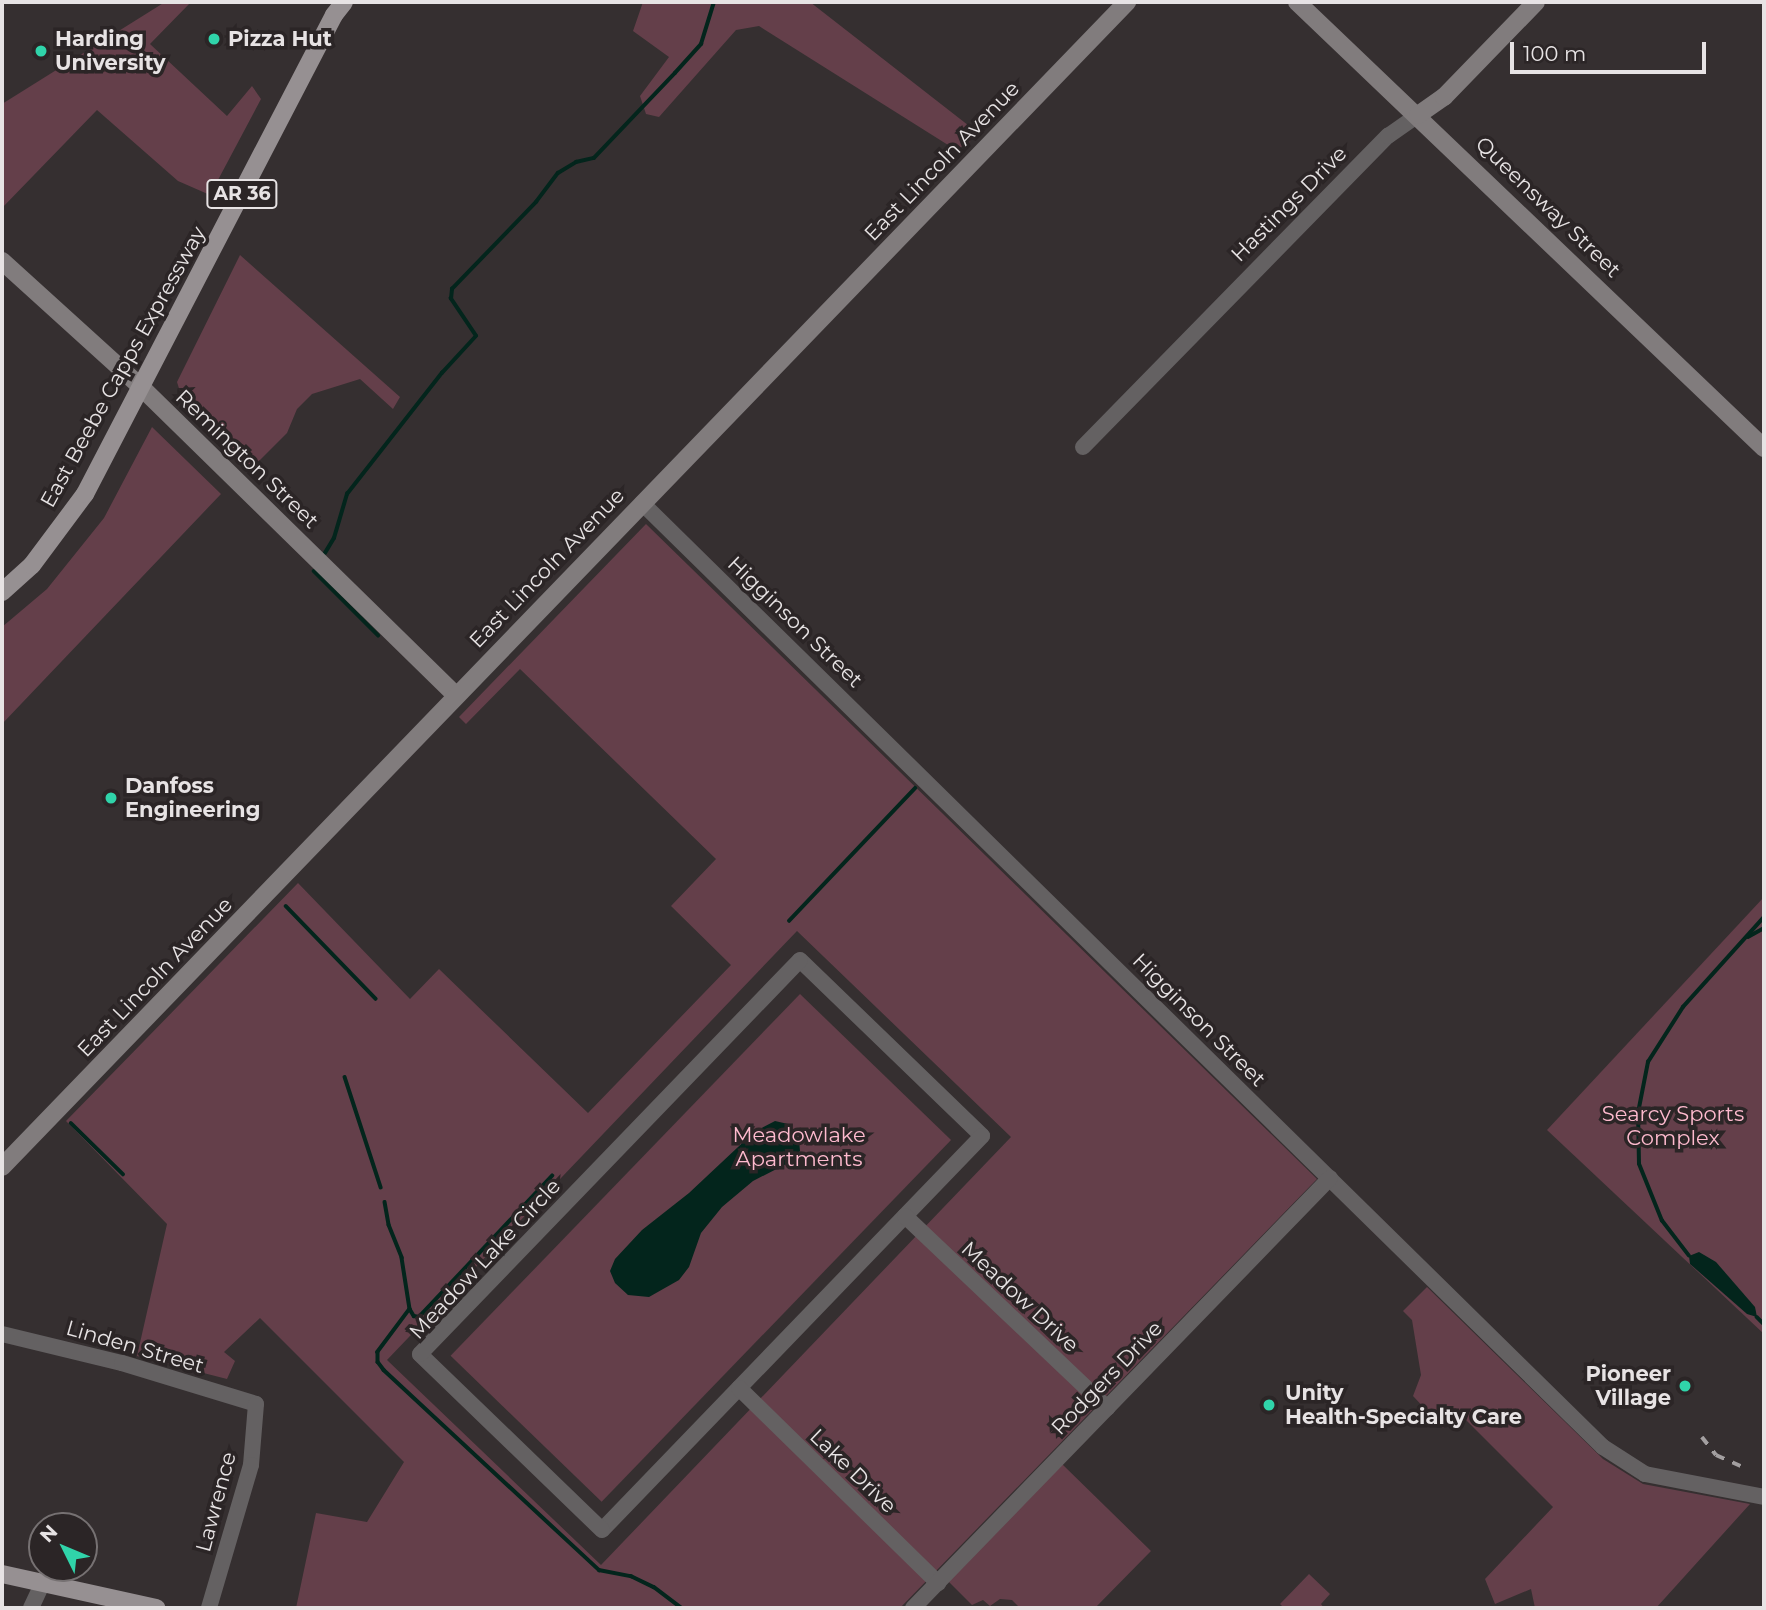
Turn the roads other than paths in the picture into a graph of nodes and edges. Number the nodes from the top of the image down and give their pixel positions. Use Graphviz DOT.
graph roads {
  1 [pos="344,2"];
  2 [pos="1127,2"];
  3 [pos="1297,2"];
  4 [pos="1536,2"];
  5 [pos="1419,115"];
  6 [pos="2,261"];
  7 [pos="142,388"];
  8 [pos="1083,447"];
  9 [pos="1764,449"];
  10 [pos="642,503"];
  11 [pos="2,592"];
  12 [pos="456,695"];
  13 [pos="2,1167"];
  14 [pos="1330,1178"];
  15 [pos="905,1216"];
  16 [pos="2,1334"];
  17 [pos="739,1388"];
  18 [pos="256,1404"];
  19 [pos="1107,1408"];
  20 [pos="1764,1497"];
  21 [pos="2,1574"];
  22 [pos="938,1583"];
  23 [pos="42,1584"];
  24 [pos="31,1608"];
  25 [pos="156,1608"];
  26 [pos="209,1608"];
  27 [pos="913,1608"];
  1 -- 7 [label="main road, East Beebe Capps Expressway / AR 36"];
  2 -- 10 [label="street, East Lincoln Avenue"];
  3 -- 5 [label="street, Queensway Street"];
  4 -- 5 [label="street, Hastings Drive"];
  5 -- 8 [label="street, Hastings Drive"];
  5 -- 9 [label="street, Queensway Street"];
  6 -- 7 [label="street, Remington Street"];
  7 -- 11 [label="main road, East Beebe Capps Expressway / AR 36"];
  7 -- 12 [label="street, Remington Street"];
  10 -- 12 [label="street, East Lincoln Avenue"];
  10 -- 14 [label="street, Higginson Street"];
  12 -- 13 [label="street, East Lincoln Avenue"];
  14 -- 19 [label="street, Rodgers Drive"];
  14 -- 20 [label="street, Higginson Street"];
  15 -- 17 [label="street, Meadow Lake Circle"];
  15 -- 17 [label="street, Meadow Lake Circle"];
  15 -- 19 [label="street, Meadow Drive"];
  16 -- 18 [label="street, Linden Street"];
  17 -- 22 [label="street, Lake Drive"];
  18 -- 26 [label="street, Lawrence"];
  19 -- 22 [label="street, Rodgers Drive"];
  21 -- 23 [label="main road"];
  22 -- 27 [label="street, Rodgers Drive"];
  23 -- 24 [label="street"];
  23 -- 25 [label="main road"];
}
